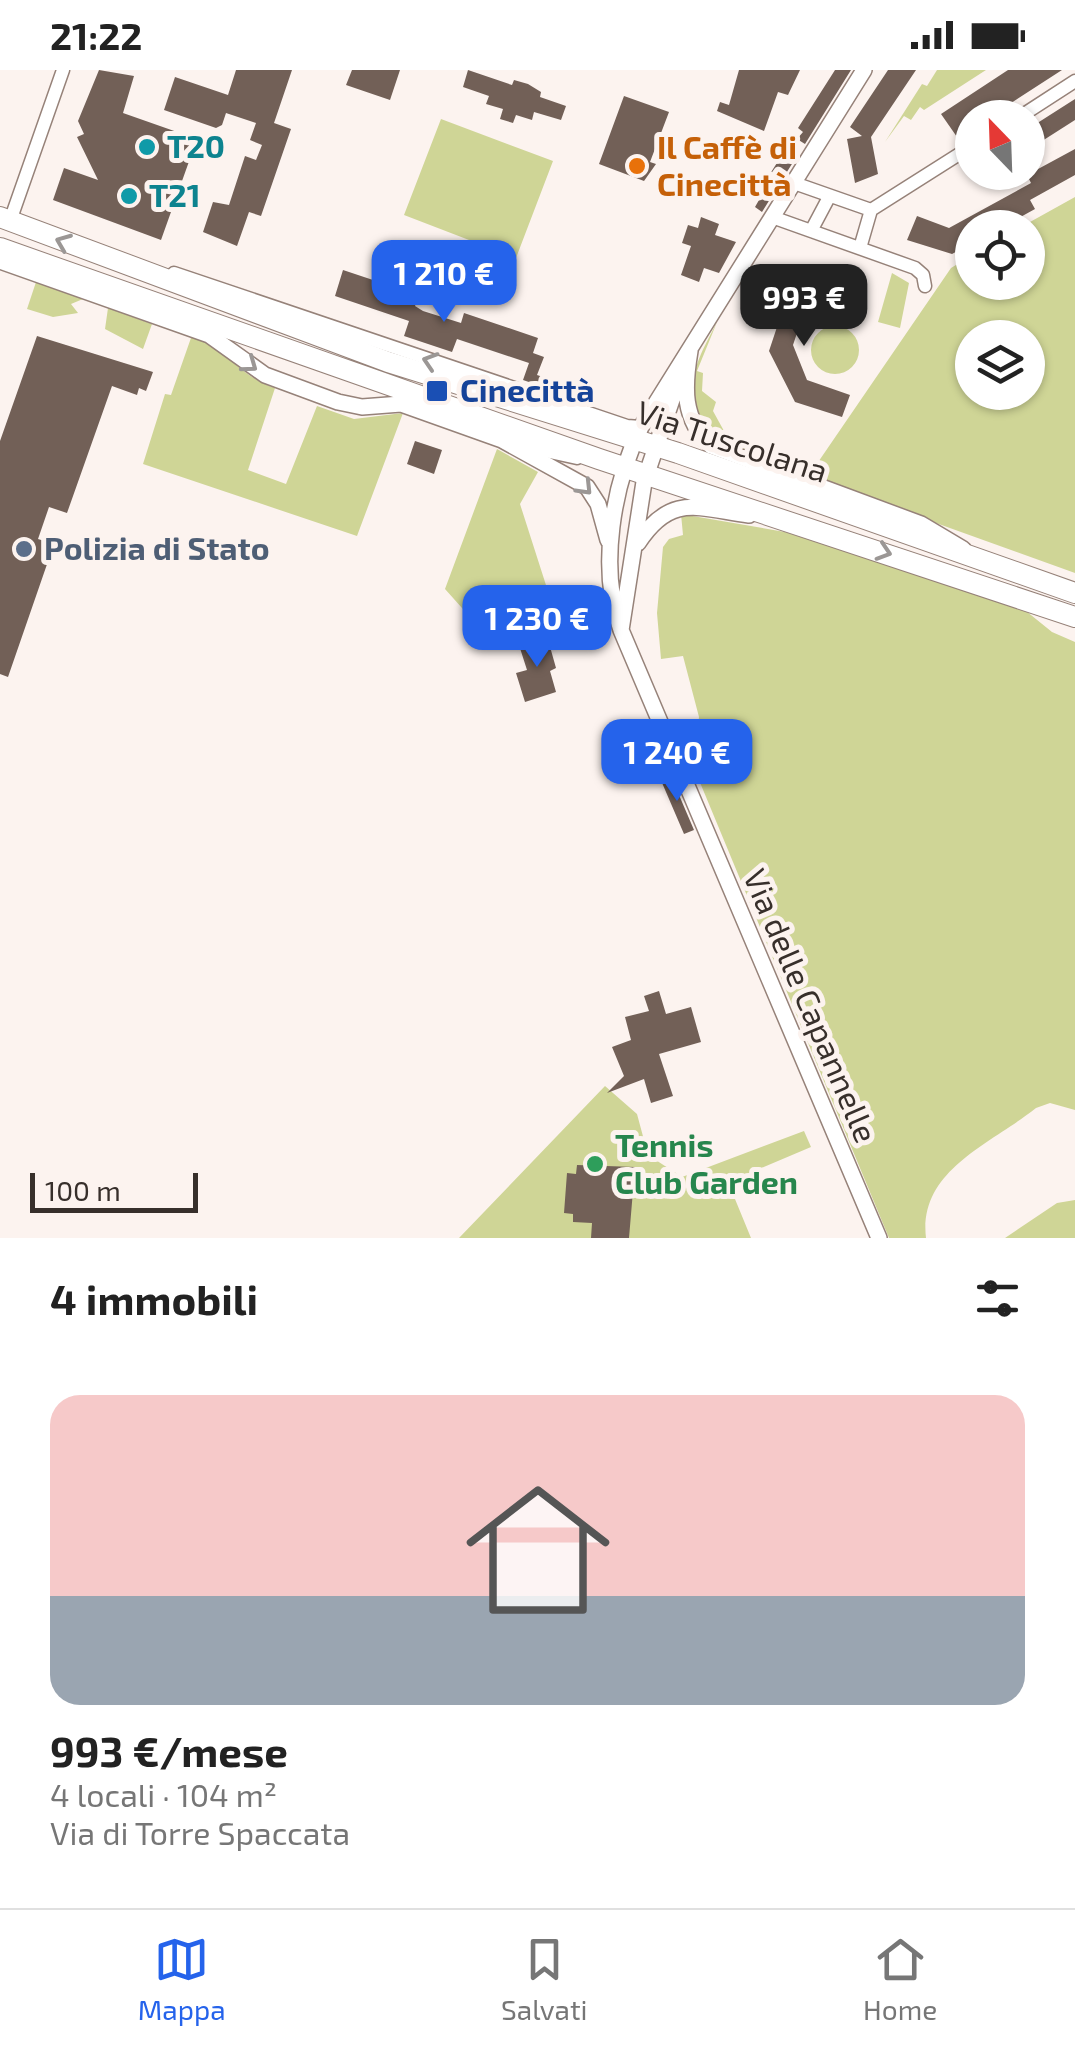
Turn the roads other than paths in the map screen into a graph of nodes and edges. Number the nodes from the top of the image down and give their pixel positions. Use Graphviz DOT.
graph roads {
  1 [pos="64,70"];
  2 [pos="864,70"];
  3 [pos="1075,81"];
  4 [pos="1045,100"];
  5 [pos="955,157"];
  6 [pos="794,184"];
  7 [pos="828,198"];
  8 [pos="871,210"];
  9 [pos="772,217"];
  10 [pos="5,219"];
  11 [pos="810,231"];
  12 [pos="0,248"];
  13 [pos="860,248"];
  14 [pos="0,261"];
  15 [pos="925,286"];
  16 [pos="690,347"];
  17 [pos="638,435"];
  18 [pos="502,440"];
  19 [pos="600,459"];
  20 [pos="624,467"];
  21 [pos="646,474"];
  22 [pos="791,522"];
  23 [pos="633,550"];
  24 [pos="978,560"];
  25 [pos="611,582"];
  26 [pos="1075,593"];
  27 [pos="1020,598"];
  28 [pos="1075,618"];
  29 [pos="1075,627"];
  30 [pos="621,630"];
  31 [pos="879,1238"];
  1 -- 10 [label="street"];
  2 -- 6 [label="street"];
  3 -- 4 [label="street"];
  5 -- 8 [label="street"];
  6 -- 7 [label="street"];
  6 -- 9 [label="street"];
  7 -- 8 [label="street"];
  7 -- 11 [label="street"];
  8 -- 13 [label="street"];
  9 -- 11 [label="street"];
  9 -- 16 [label="street"];
  17 -- 10 [label="main road, Via Tuscolana, one-way"];
  11 -- 13 [label="street"];
  12 -- 19 [label="main road, Via Tuscolana"];
  13 -- 15 [label="street"];
  14 -- 18 [label="street, Via Tuscolana, one-way"];
  16 -- 17 [label="street"];
  16 -- 17 [label="street"];
  16 -- 24 [label="street, Via Tuscolana"];
  17 -- 20 [label="street, Via delle Capannelle"];
  17 -- 21 [label="street"];
  17 -- 24 [label="main road, Via Tuscolana"];
  18 -- 19 [label="street, Via Tuscolana"];
  18 -- 25 [label="street, one-way"];
  19 -- 20 [label="main road, Via Tuscolana"];
  20 -- 21 [label="main road, Via Tuscolana"];
  20 -- 25 [label="street, Via delle Capannelle"];
  21 -- 22 [label="main road, Via Tuscolana"];
  21 -- 23 [label="street"];
  22 -- 23 [label="street"];
  22 -- 27 [label="main road, Via Tuscolana, one-way"];
  23 -- 30 [label="street"];
  24 -- 26 [label="main road, Via Tuscolana"];
  25 -- 30 [label="street, Via delle Capannelle"];
  27 -- 28 [label="main road, Via Tuscolana"];
  27 -- 29 [label="main road"];
  30 -- 31 [label="street, Via delle Capannelle"];
}
